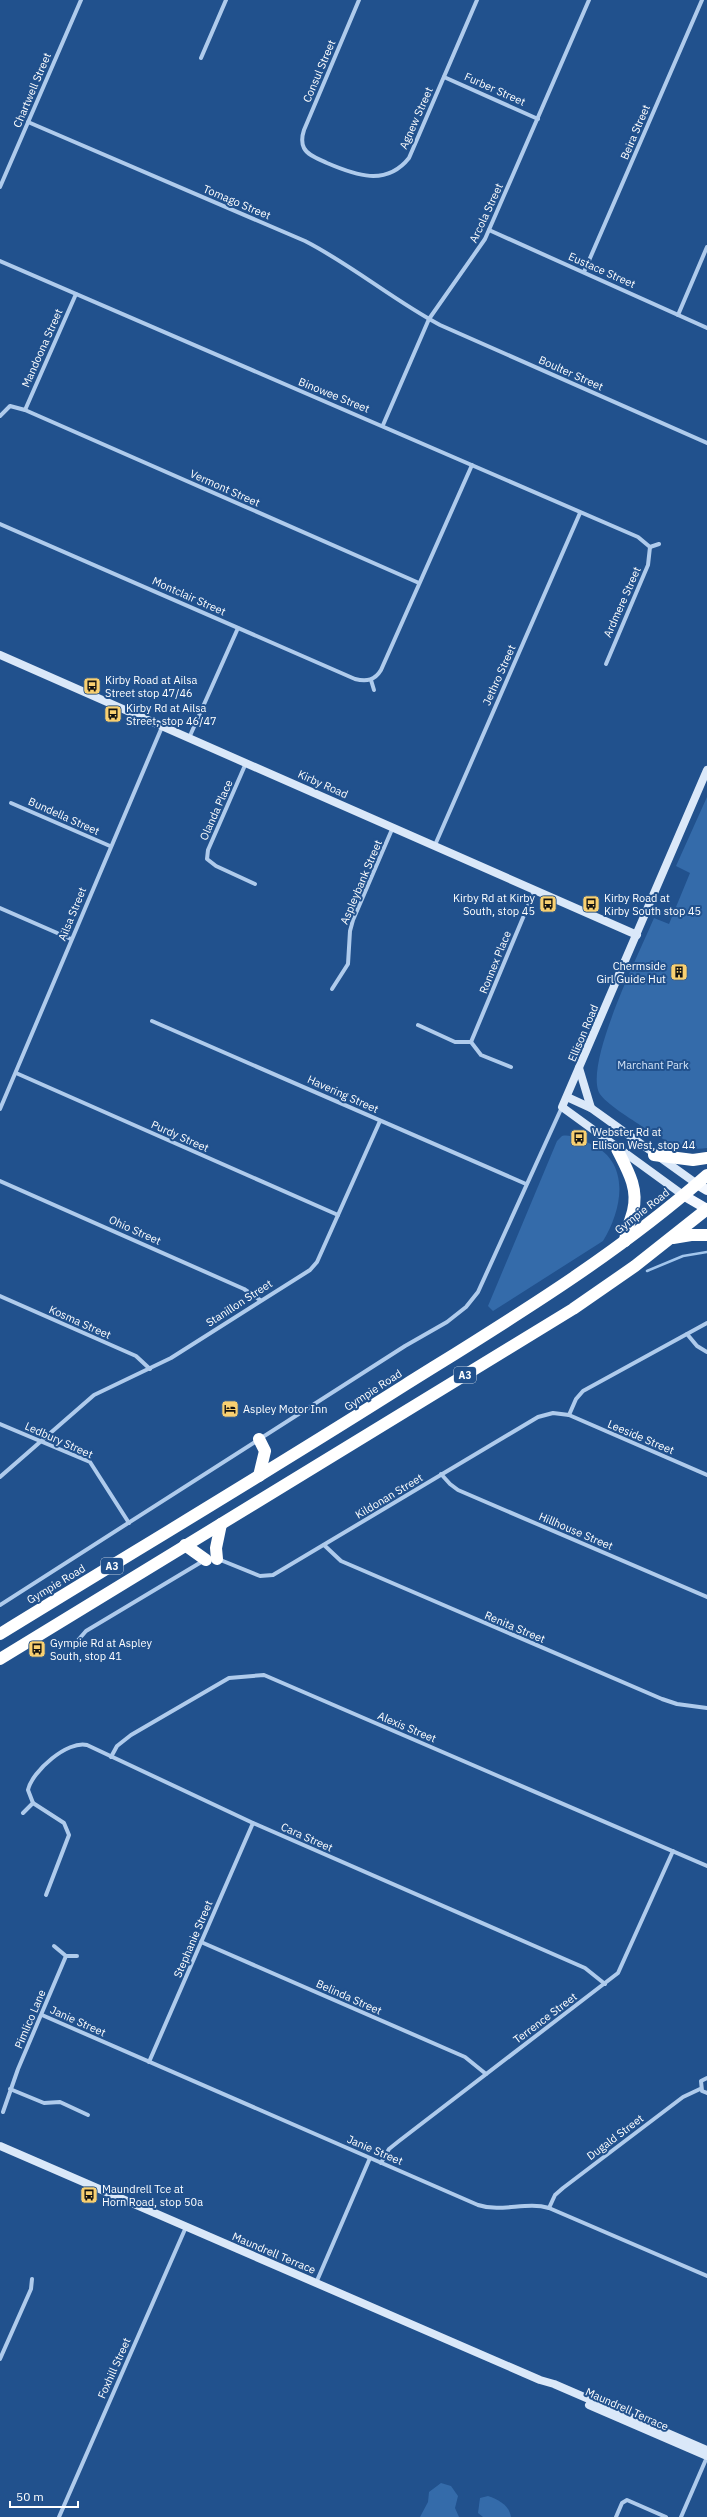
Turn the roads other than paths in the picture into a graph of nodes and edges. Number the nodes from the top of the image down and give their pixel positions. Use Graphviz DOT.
graph roads {
  1 [pos="81,0"];
  2 [pos="226,0"];
  3 [pos="359,0"];
  4 [pos="477,0"];
  5 [pos="589,0"];
  6 [pos="702,0"];
  7 [pos="201,58"];
  8 [pos="444,77"];
  9 [pos="538,119"];
  10 [pos="28,122"];
  11 [pos="304,149"];
  12 [pos="0,185"];
  13 [pos="489,230"];
  14 [pos="707,247"];
  15 [pos="0,261"];
  16 [pos="584,272"];
  17 [pos="76,294"];
  18 [pos="678,315"];
  19 [pos="429,319"];
  20 [pos="707,328"];
  21 [pos="25,410"];
  22 [pos="0,416"];
  23 [pos="382,425"];
  24 [pos="707,443"];
  25 [pos="472,465"];
  26 [pos="580,513"];
  27 [pos="0,524"];
  28 [pos="659,544"];
  29 [pos="650,547"];
  30 [pos="418,583"];
  31 [pos="238,628"];
  32 [pos="0,655"];
  33 [pos="606,664"];
  34 [pos="371,680"];
  35 [pos="374,690"];
  36 [pos="163,726"];
  37 [pos="190,738"];
  38 [pos="246,763"];
  39 [pos="707,770"];
  40 [pos="11,802"];
  41 [pos="393,827"];
  42 [pos="435,845"];
  43 [pos="110,846"];
  44 [pos="255,884"];
  45 [pos="535,889"];
  46 [pos="0,908"];
  47 [pos="637,935"];
  48 [pos="71,939"];
  49 [pos="332,989"];
  50 [pos="152,1021"];
  51 [pos="418,1026"];
  52 [pos="471,1042"];
  53 [pos="510,1067"];
  54 [pos="579,1068"];
  55 [pos="16,1073"];
  56 [pos="567,1097"];
  57 [pos="562,1107"];
  58 [pos="591,1108"];
  59 [pos="0,1109"];
  60 [pos="380,1121"];
  61 [pos="617,1149"];
  62 [pos="654,1155"];
  63 [pos="707,1158"];
  64 [pos="707,1175"];
  65 [pos="0,1181"];
  66 [pos="526,1184"];
  67 [pos="702,1187"];
  68 [pos="683,1196"];
  69 [pos="707,1209"];
  70 [pos="338,1216"];
  71 [pos="707,1235"];
  72 [pos="671,1239"];
  73 [pos="625,1241"];
  74 [pos="0,1296"];
  75 [pos="260,1300"];
  76 [pos="471,1301"];
  77 [pos="707,1323"];
  78 [pos="687,1334"];
  79 [pos="707,1352"];
  80 [pos="150,1369"];
  81 [pos="569,1415"];
  82 [pos="0,1424"];
  83 [pos="259,1439"];
  84 [pos="40,1441"];
  85 [pos="441,1474"];
  86 [pos="707,1475"];
  87 [pos="259,1476"];
  88 [pos="0,1478"];
  89 [pos="129,1522"];
  90 [pos="221,1524"];
  91 [pos="324,1545"];
  92 [pos="185,1546"];
  93 [pos="212,1559"];
  94 [pos="707,1597"];
  95 [pos="0,1605"];
  96 [pos="0,1634"];
  97 [pos="73,1646"];
  98 [pos="0,1659"];
  99 [pos="707,1708"];
  100 [pos="111,1757"];
  101 [pos="33,1803"];
  102 [pos="23,1813"];
  103 [pos="253,1823"];
  104 [pos="673,1851"];
  105 [pos="707,1866"];
  106 [pos="46,1895"];
  107 [pos="201,1942"];
  108 [pos="54,1946"];
  109 [pos="66,1956"];
  110 [pos="77,1956"];
  111 [pos="604,1984"];
  112 [pos="42,2015"];
  113 [pos="150,2062"];
  114 [pos="486,2074"];
  115 [pos="707,2078"];
  116 [pos="10,2089"];
  117 [pos="700,2089"];
  118 [pos="707,2093"];
  119 [pos="3,2112"];
  120 [pos="88,2115"];
  121 [pos="0,2146"];
  122 [pos="370,2158"];
  123 [pos="382,2163"];
  124 [pos="549,2208"];
  125 [pos="186,2227"];
  126 [pos="707,2276"];
  127 [pos="32,2278"];
  128 [pos="316,2283"];
  129 [pos="0,2359"];
  130 [pos="540,2380"];
  131 [pos="707,2450"];
  132 [pos="707,2456"];
  133 [pos="59,2517"];
  134 [pos="616,2517"];
  135 [pos="666,2517"];
  136 [pos="681,2517"];
  1 -- 10 [label="street, Chartwell Street"];
  2 -- 7 [label="street"];
  3 -- 11 [label="street, Consul Street"];
  4 -- 8 [label="street, Agnew Street"];
  5 -- 9 [label="street, Arcola Street"];
  6 -- 16 [label="street, Beira Street"];
  8 -- 9 [label="street, Furber Street"];
  8 -- 11 [label="street, Agnew Street"];
  9 -- 13 [label="street, Arcola Street"];
  10 -- 12 [label="street, Chartwell Street"];
  10 -- 19 [label="street, Tomago Street"];
  13 -- 16 [label="street, Eustace Street"];
  13 -- 19 [label="street, Arcola Street"];
  14 -- 18 [label="street"];
  15 -- 17 [label="street, Binowee Street"];
  16 -- 18 [label="street, Eustace Street"];
  17 -- 21 [label="street, Mandoona Street"];
  17 -- 23 [label="street, Binowee Street"];
  18 -- 20 [label="street, Eustace Street"];
  19 -- 23 [label="street, Arcola Street"];
  19 -- 24 [label="street, Boulter Street"];
  21 -- 22 [label="street"];
  21 -- 30 [label="street, Vermont Street"];
  23 -- 25 [label="street, Binowee Street"];
  25 -- 26 [label="street, Binowee Street"];
  25 -- 30 [label="street"];
  26 -- 29 [label="street, Binowee Street"];
  26 -- 42 [label="street, Jethro Street"];
  27 -- 31 [label="street, Montclair Street"];
  28 -- 29 [label="street"];
  29 -- 33 [label="street, Ardmere Street"];
  30 -- 34 [label="street"];
  31 -- 34 [label="street, Montclair Street"];
  31 -- 37 [label="street"];
  32 -- 36 [label="main road, Kirby Road"];
  34 -- 35 [label="street"];
  36 -- 37 [label="main road, Kirby Road"];
  36 -- 43 [label="street, Ailsa Street"];
  37 -- 38 [label="main road, Kirby Road"];
  38 -- 41 [label="main road, Kirby Road"];
  38 -- 44 [label="street, Olanda Place"];
  39 -- 47 [label="main road, Ellison Road"];
  40 -- 43 [label="street, Bundella Street"];
  41 -- 42 [label="main road, Kirby Road"];
  41 -- 49 [label="street, Aspleybank Street"];
  42 -- 45 [label="main road, Kirby Road"];
  43 -- 48 [label="street, Ailsa Street"];
  45 -- 47 [label="main road, Kirby Road"];
  45 -- 52 [label="street, Ronnex Place"];
  46 -- 48 [label="street"];
  47 -- 54 [label="main road, Ellison Road"];
  48 -- 55 [label="street, Ailsa Street"];
  50 -- 60 [label="street, Havering Street"];
  51 -- 52 [label="street"];
  52 -- 53 [label="street"];
  54 -- 56 [label="main road, Ellison Road"];
  54 -- 58 [label="main road"];
  55 -- 59 [label="street, Ailsa Street"];
  55 -- 70 [label="street, Purdy Street"];
  56 -- 57 [label="main road, Ellison Road"];
  56 -- 58 [label="main road"];
  57 -- 61 [label="main road"];
  57 -- 66 [label="street, Ellison Road"];
  58 -- 62 [label="main road"];
  60 -- 66 [label="street, Havering Street"];
  60 -- 70 [label="street, Stanillon Street"];
  61 -- 68 [label="main road"];
  61 -- 73 [label="highway"];
  62 -- 63 [label="highway"];
  62 -- 67 [label="main road"];
  64 -- 67 [label="highway, Gympie Road / A3"];
  65 -- 75 [label="street, Ohio Street"];
  66 -- 76 [label="street, Ellison Road"];
  67 -- 68 [label="highway, Gympie Road / A3"];
  68 -- 69 [label="main road"];
  68 -- 73 [label="highway, Gympie Road / A3"];
  69 -- 72 [label="highway, A3"];
  70 -- 75 [label="street, Stanillon Street"];
  71 -- 72 [label="highway"];
  72 -- 90 [label="highway, A3"];
  73 -- 87 [label="highway, Gympie Road / A3"];
  74 -- 80 [label="street, Kosma Street"];
  75 -- 80 [label="street, Stanillon Street"];
  76 -- 83 [label="street, Gympie Road"];
  77 -- 78 [label="street"];
  78 -- 79 [label="street"];
  78 -- 81 [label="street"];
  80 -- 84 [label="street, Stanillon Street"];
  81 -- 85 [label="street, Kildonan Street"];
  81 -- 86 [label="street, Leeside Street"];
  82 -- 84 [label="street, Ledbury Street"];
  83 -- 87 [label="highway"];
  83 -- 89 [label="street, Gympie Road"];
  84 -- 88 [label="street, Stanillon Street"];
  84 -- 89 [label="street, Ledbury Street"];
  85 -- 91 [label="street, Kildonan Street"];
  85 -- 94 [label="street, Hillhouse Street"];
  87 -- 96 [label="highway, Gympie Road / A3"];
  89 -- 95 [label="street, Gympie Road"];
  90 -- 92 [label="highway, A3"];
  90 -- 93 [label="highway"];
  91 -- 93 [label="street, Kildonan Street"];
  91 -- 99 [label="street, Renita Street"];
  92 -- 93 [label="highway"];
  92 -- 98 [label="highway, A3"];
  93 -- 97 [label="street"];
  100 -- 101 [label="street, Cara Street"];
  100 -- 103 [label="street, Cara Street"];
  100 -- 104 [label="street, Alexis Street"];
  101 -- 102 [label="street"];
  101 -- 106 [label="street"];
  103 -- 107 [label="street, Stephanie Street"];
  103 -- 111 [label="street, Cara Street"];
  104 -- 105 [label="street, Alexis Street"];
  104 -- 111 [label="street, Terrence Street"];
  107 -- 113 [label="street, Stephanie Street"];
  107 -- 114 [label="street, Belinda Street"];
  108 -- 109 [label="street"];
  109 -- 110 [label="street"];
  109 -- 112 [label="street, Pimlico Lane"];
  111 -- 114 [label="street, Terrence Street"];
  112 -- 113 [label="street, Janie Street"];
  112 -- 116 [label="street, Pimlico Lane"];
  113 -- 122 [label="street, Janie Street"];
  114 -- 123 [label="street, Terrence Street"];
  115 -- 117 [label="street"];
  116 -- 119 [label="street, Pimlico Lane"];
  116 -- 120 [label="street"];
  117 -- 118 [label="street"];
  117 -- 124 [label="street, Dugald Street"];
  121 -- 125 [label="main road, Maundrell Terrace"];
  122 -- 123 [label="street, Janie Street"];
  122 -- 128 [label="street"];
  123 -- 124 [label="street, Janie Street"];
  124 -- 126 [label="street, Janie Street"];
  125 -- 128 [label="main road, Maundrell Terrace"];
  125 -- 133 [label="street, Foxhill Street"];
  127 -- 129 [label="street"];
  128 -- 130 [label="main road, Maundrell Terrace"];
  130 -- 131 [label="main road, Maundrell Terrace"];
  130 -- 132 [label="main road, Maundrell Terrace"];
  132 -- 136 [label="street"];
  134 -- 135 [label="street"];
}
